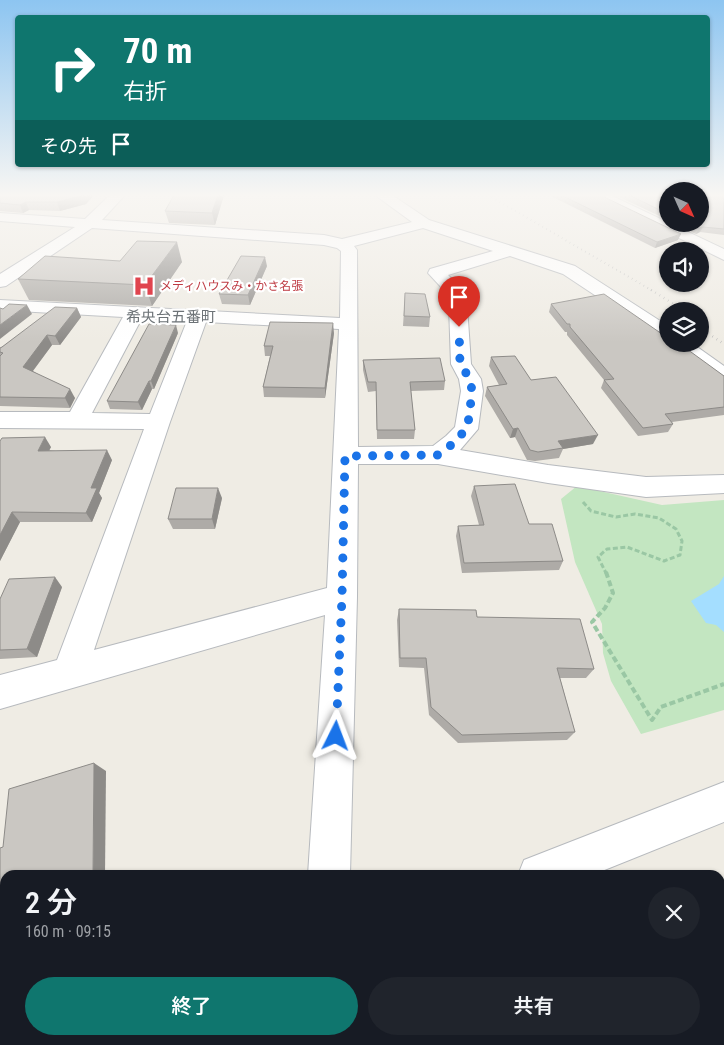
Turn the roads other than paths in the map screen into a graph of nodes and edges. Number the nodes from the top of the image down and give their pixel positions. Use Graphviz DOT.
graph roads {
  1 [pos="57,244"];
  2 [pos="342,244"];
  3 [pos="489,244"];
  4 [pos="700,244"];
  5 [pos="509,250"];
  6 [pos="724,255"];
  7 [pos="0,282"];
  8 [pos="0,305"];
  9 [pos="53,309"];
  10 [pos="135,313"];
  11 [pos="198,317"];
  12 [pos="349,324"];
  13 [pos="30,327"];
  14 [pos="659,329"];
  15 [pos="691,352"];
  16 [pos="724,376"];
  17 [pos="0,420"];
  18 [pos="77,420"];
  19 [pos="158,422"];
  20 [pos="438,455"];
  21 [pos="345,456"];
  22 [pos="724,484"];
  23 [pos="342,597"];
  24 [pos="68,672"];
  25 [pos="0,692"];
  26 [pos="724,802"];
  27 [pos="329,870"];
  28 [pos="552,870"];
  1 -- 7 [label="street"];
  2 -- 12 [label="street"];
  3 -- 5 [label="street"];
  4 -- 6 [label="street"];
  5 -- 14 [label="street"];
  5 -- 20 [label="street"];
  8 -- 9 [label="street"];
  9 -- 10 [label="street"];
  9 -- 13 [label="street"];
  10 -- 11 [label="street"];
  10 -- 18 [label="street"];
  11 -- 12 [label="street"];
  11 -- 19 [label="street"];
  12 -- 21 [label="street"];
  15 -- 16 [label="street"];
  17 -- 18 [label="street"];
  18 -- 19 [label="street"];
  19 -- 24 [label="street"];
  20 -- 21 [label="street"];
  20 -- 22 [label="street"];
  21 -- 23 [label="street"];
  23 -- 24 [label="street"];
  23 -- 27 [label="street"];
  24 -- 25 [label="street"];
  26 -- 28 [label="street"];
}
